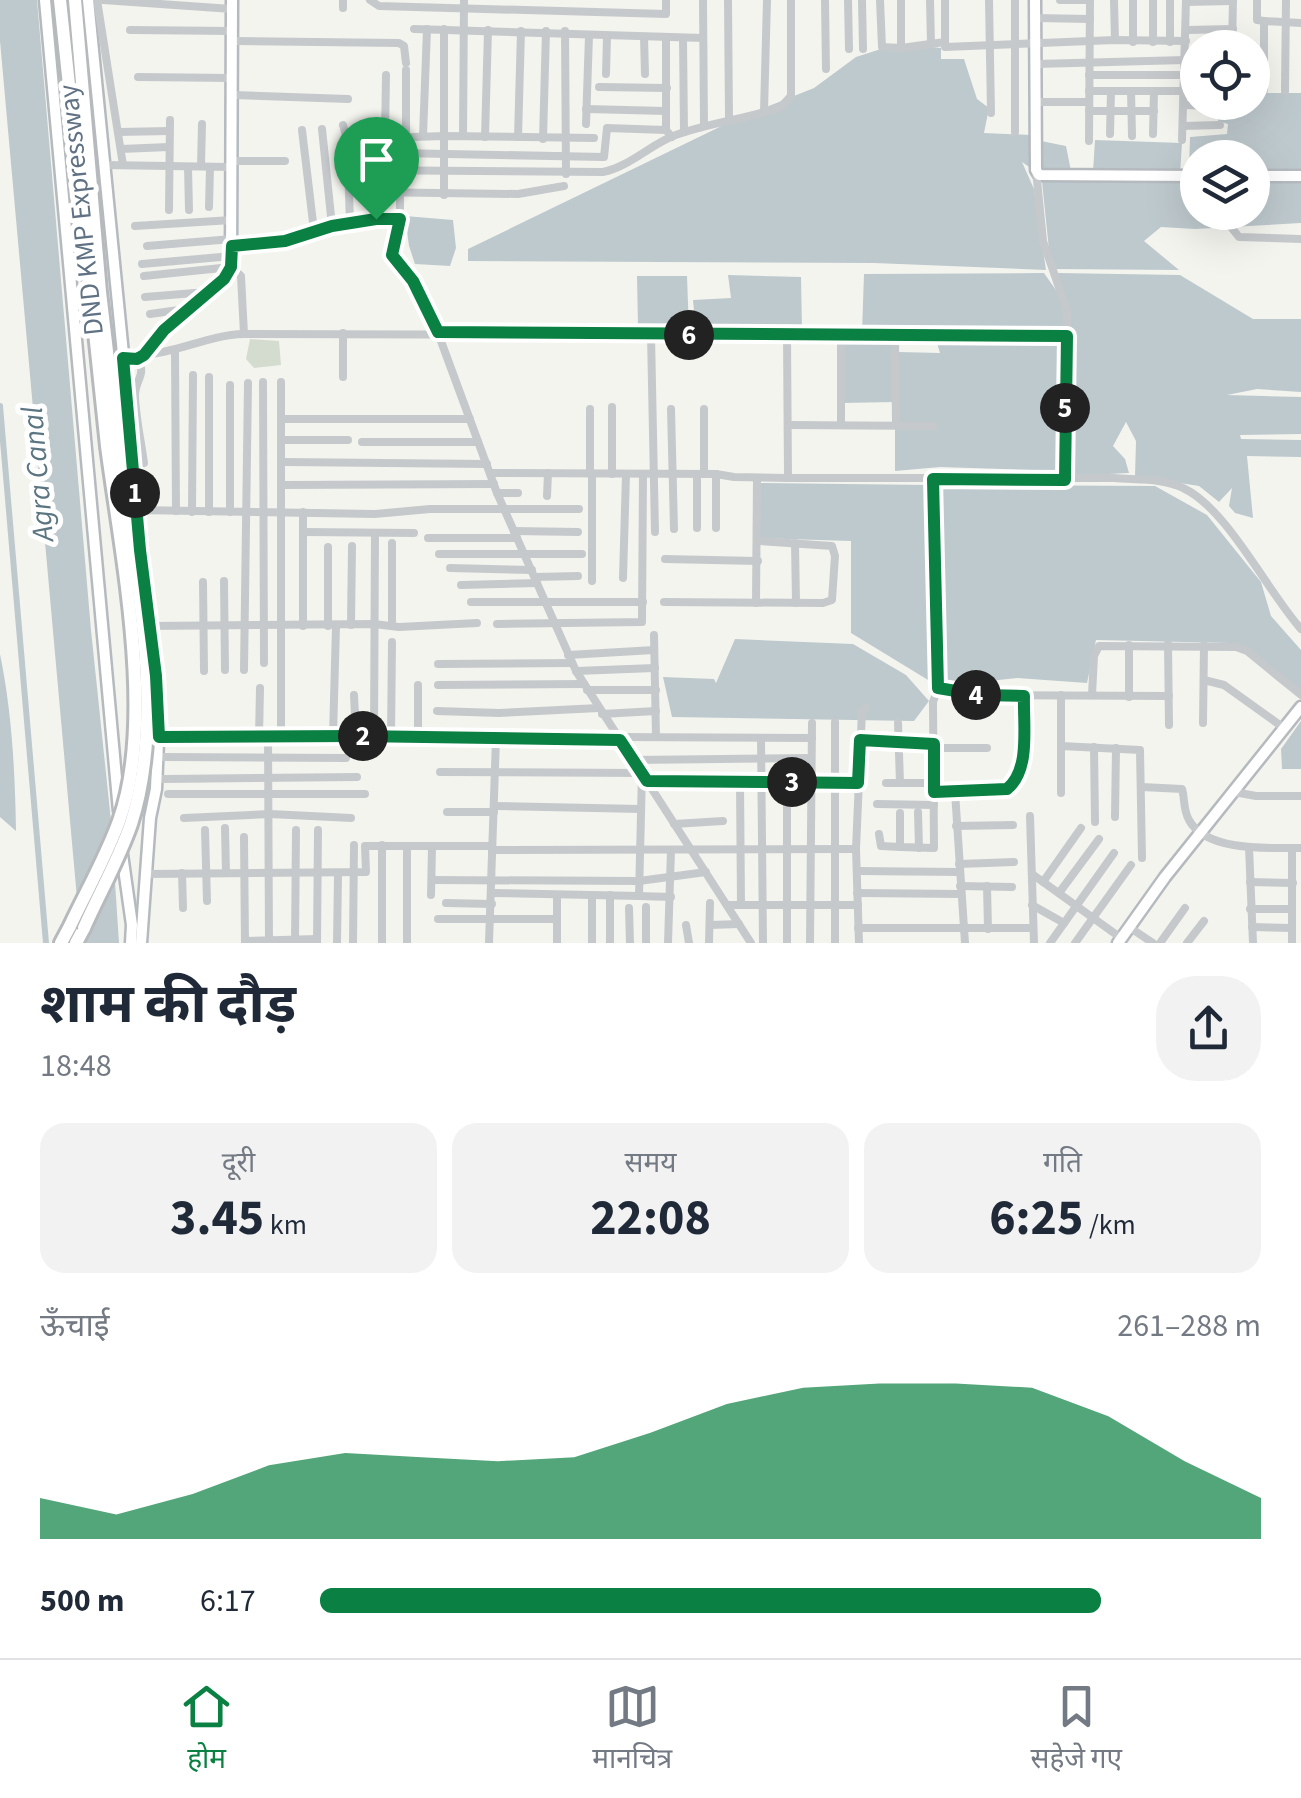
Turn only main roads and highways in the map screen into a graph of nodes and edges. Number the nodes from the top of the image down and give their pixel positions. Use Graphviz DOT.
graph roads {
  1 [pos="60,0"];
  2 [pos="74,0"];
  3 [pos="113,446"];
  4 [pos="62,943"];
  5 [pos="76,943"];
  1 -- 3 [label="highway, DND KMP Expressway"];
  2 -- 3 [label="highway, DND KMP Expressway"];
  3 -- 4 [label="highway, DND KMP Expressway, bridge"];
  3 -- 5 [label="highway, DND KMP Expressway, bridge"];
}
